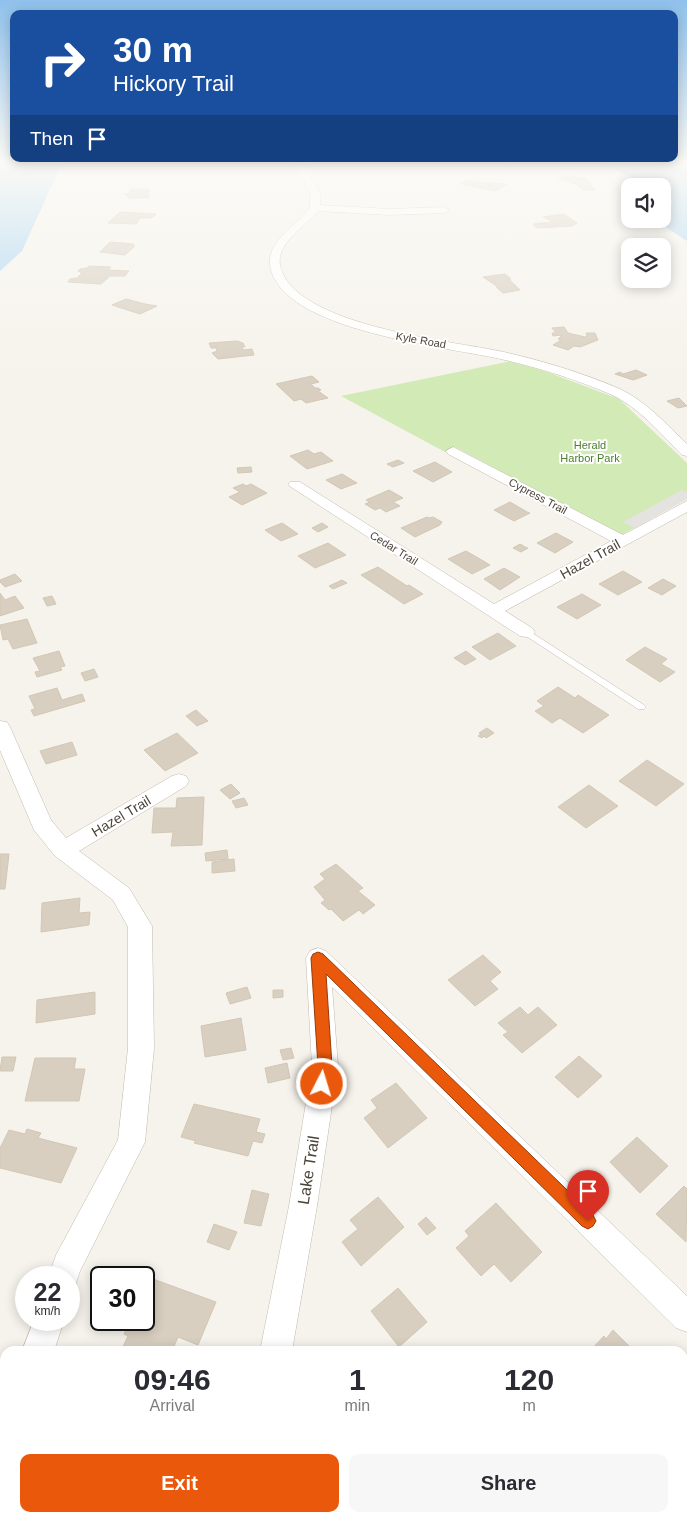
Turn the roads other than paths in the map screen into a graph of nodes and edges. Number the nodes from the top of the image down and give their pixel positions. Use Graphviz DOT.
graph roads {
  1 [pos="291,234"];
  2 [pos="453,451"];
  3 [pos="687,452"];
  4 [pos="295,485"];
  5 [pos="687,506"];
  6 [pos="623,541"];
  7 [pos="493,611"];
  8 [pos="526,632"];
  9 [pos="641,707"];
  10 [pos="0,727"];
  11 [pos="179,782"];
  12 [pos="63,850"];
  13 [pos="67,1266"];
  14 [pos="687,1318"];
  15 [pos="44,1331"];
  16 [pos="40,1346"];
  17 [pos="277,1346"];
  1 -- 3 [label="street, Kyle Road"];
  2 -- 6 [label="street, Cypress Trail"];
  4 -- 7 [label="street, Cedar Trail"];
  5 -- 6 [label="street, Hazel Trail"];
  6 -- 7 [label="street, Hazel Trail"];
  7 -- 8 [label="street, Cedar Trail"];
  8 -- 9 [label="lane"];
  10 -- 12 [label="street"];
  11 -- 12 [label="street, Hazel Trail"];
  12 -- 13 [label="street"];
  14 -- 17 [label="street, Lake Trail"];
  15 -- 16 [label="street"];
}
